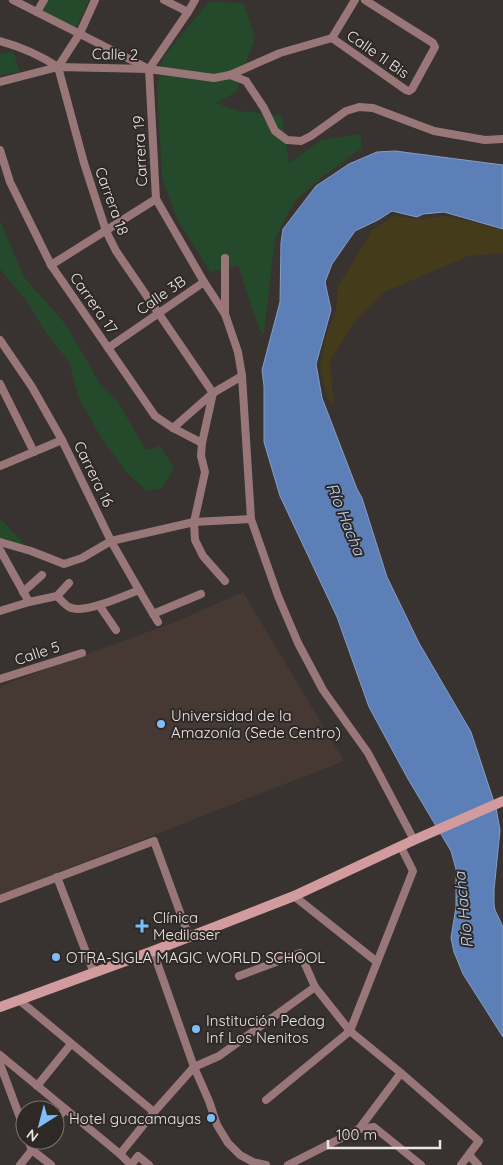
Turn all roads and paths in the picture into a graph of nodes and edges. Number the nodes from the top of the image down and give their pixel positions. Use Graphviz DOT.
graph roads {
  1 [pos="13,0"];
  2 [pos="44,0"];
  3 [pos="95,0"];
  4 [pos="164,0"];
  5 [pos="195,0"];
  6 [pos="355,0"];
  7 [pos="365,0"];
  8 [pos="37,12"];
  9 [pos="188,12"];
  10 [pos="80,33"];
  11 [pos="332,38"];
  12 [pos="0,41"];
  13 [pos="58,67"];
  14 [pos="149,69"];
  15 [pos="230,75"];
  16 [pos="0,82"];
  17 [pos="503,139"];
  18 [pos="0,150"];
  19 [pos="156,199"];
  20 [pos="106,231"];
  21 [pos="225,258"];
  22 [pos="51,266"];
  23 [pos="204,282"];
  24 [pos="159,314"];
  25 [pos="226,314"];
  26 [pos="0,340"];
  27 [pos="108,348"];
  28 [pos="242,376"];
  29 [pos="0,384"];
  30 [pos="213,393"];
  31 [pos="173,428"];
  32 [pos="62,440"];
  33 [pos="202,443"];
  34 [pos="34,452"];
  35 [pos="0,466"];
  36 [pos="251,518"];
  37 [pos="194,522"];
  38 [pos="111,541"];
  39 [pos="0,542"];
  40 [pos="0,550"];
  41 [pos="42,575"];
  42 [pos="224,581"];
  43 [pos="68,583"];
  44 [pos="138,590"];
  45 [pos="23,592"];
  46 [pos="201,594"];
  47 [pos="57,596"];
  48 [pos="29,602"];
  49 [pos="99,606"];
  50 [pos="0,611"];
  51 [pos="153,614"];
  52 [pos="158,622"];
  53 [pos="116,630"];
  54 [pos="82,653"];
  55 [pos="0,679"];
  56 [pos="503,801"];
  57 [pos="419,838"];
  58 [pos="401,847"];
  59 [pos="56,877"];
  60 [pos="294,896"];
  61 [pos="0,899"];
  62 [pos="189,937"];
  63 [pos="153,951"];
  64 [pos="377,962"];
  65 [pos="94,973"];
  66 [pos="239,976"];
  67 [pos="315,987"];
  68 [pos="19,1000"];
  69 [pos="0,1007"];
  70 [pos="350,1030"];
  71 [pos="72,1044"];
  72 [pos="0,1055"];
  73 [pos="0,1064"];
  74 [pos="194,1067"];
  75 [pos="401,1073"];
  76 [pos="37,1086"];
  77 [pos="54,1100"];
  78 [pos="266,1100"];
  79 [pos="15,1104"];
  80 [pos="65,1109"];
  81 [pos="154,1112"];
  82 [pos="358,1129"];
  83 [pos="32,1150"];
  84 [pos="120,1154"];
  85 [pos="468,1155"];
  86 [pos="20,1165"];
  87 [pos="51,1165"];
  88 [pos="131,1165"];
  89 [pos="149,1165"];
  90 [pos="266,1165"];
  91 [pos="288,1165"];
  92 [pos="420,1165"];
  93 [pos="461,1165"];
  94 [pos="478,1165"];
  1 -- 8 [label="street"];
  2 -- 8 [label="street"];
  3 -- 10 [label="street"];
  4 -- 9 [label="street"];
  5 -- 9 [label="street"];
  6 -- 11 [label="street"];
  7 -- 11 [label="street, Calle 1I Bis"];
  8 -- 10 [label="street"];
  9 -- 14 [label="street"];
  10 -- 13 [label="street"];
  10 -- 14 [label="street"];
  11 -- 15 [label="street, Calle 2"];
  12 -- 13 [label="street"];
  13 -- 14 [label="street, Calle 2"];
  13 -- 16 [label="street, Calle 2"];
  13 -- 20 [label="street, Carrera 18"];
  14 -- 15 [label="street, Calle 2"];
  14 -- 19 [label="street, Carrera 19"];
  15 -- 17 [label="street"];
  18 -- 22 [label="street, Carrera 17"];
  19 -- 20 [label="street"];
  19 -- 23 [label="street, Carrera 19"];
  20 -- 22 [label="street"];
  20 -- 24 [label="street, Carrera 18"];
  21 -- 25 [label="street"];
  22 -- 27 [label="street, Carrera 17"];
  23 -- 24 [label="street, Calle 3B"];
  23 -- 25 [label="street, Carrera 19"];
  24 -- 27 [label="street, Calle 3B"];
  24 -- 30 [label="street, Carrera 18"];
  25 -- 28 [label="street, Carrera 19"];
  26 -- 32 [label="street, Carrera 16"];
  27 -- 31 [label="street, Carrera 17"];
  28 -- 30 [label="street"];
  28 -- 36 [label="street, Carrera 19"];
  29 -- 34 [label="street"];
  30 -- 31 [label="street"];
  30 -- 33 [label="street"];
  31 -- 33 [label="street, Carrera 17"];
  32 -- 34 [label="street"];
  32 -- 38 [label="street, Carrera 16"];
  33 -- 37 [label="street"];
  34 -- 35 [label="street"];
  36 -- 37 [label="street"];
  36 -- 57 [label="street, Carrera 19"];
  37 -- 38 [label="street"];
  37 -- 42 [label="street"];
  38 -- 39 [label="street"];
  38 -- 44 [label="street, Carrera 16"];
  40 -- 45 [label="street"];
  41 -- 45 [label="street"];
  43 -- 47 [label="street"];
  44 -- 49 [label="street"];
  44 -- 51 [label="street, Carrera 16"];
  45 -- 48 [label="street"];
  46 -- 51 [label="street"];
  47 -- 48 [label="street"];
  47 -- 49 [label="street"];
  48 -- 50 [label="street"];
  49 -- 53 [label="street"];
  51 -- 52 [label="street, Carrera 16"];
  54 -- 55 [label="street, Calle 5"];
  56 -- 57 [label="main road"];
  57 -- 58 [label="main road"];
  58 -- 60 [label="main road"];
  58 -- 64 [label="street"];
  59 -- 61 [label="street"];
  59 -- 62 [label="street"];
  59 -- 65 [label="street"];
  60 -- 62 [label="main road"];
  60 -- 64 [label="street"];
  62 -- 63 [label="main road"];
  63 -- 65 [label="main road"];
  63 -- 74 [label="street"];
  64 -- 70 [label="street"];
  65 -- 68 [label="main road"];
  66 -- 67 [label="street"];
  67 -- 70 [label="street"];
  67 -- 74 [label="street"];
  68 -- 69 [label="main road"];
  68 -- 71 [label="street"];
  70 -- 75 [label="street"];
  70 -- 78 [label="street"];
  71 -- 76 [label="street"];
  71 -- 81 [label="street"];
  72 -- 76 [label="street"];
  73 -- 79 [label="street"];
  74 -- 81 [label="street"];
  74 -- 90 [label="street"];
  75 -- 82 [label="street"];
  75 -- 85 [label="street"];
  76 -- 77 [label="street"];
  80 -- 84 [label="street"];
  81 -- 84 [label="street"];
  82 -- 91 [label="street"];
  82 -- 92 [label="street"];
  83 -- 86 [label="street"];
  83 -- 87 [label="street"];
  84 -- 88 [label="street"];
  85 -- 93 [label="street"];
  85 -- 94 [label="street"];
  88 -- 89 [label="street"];
}
